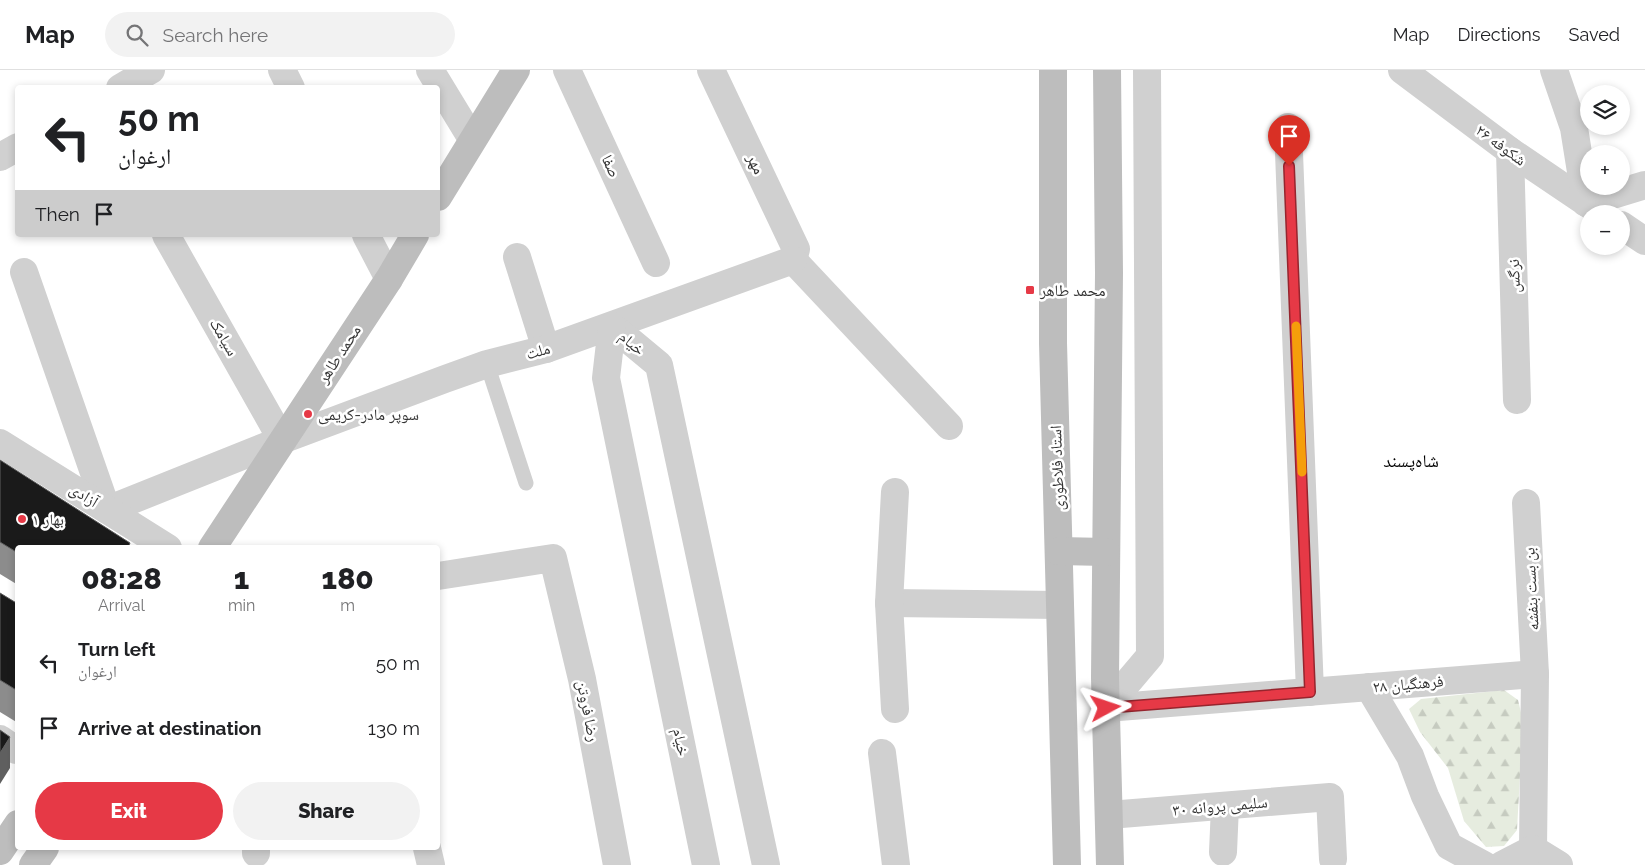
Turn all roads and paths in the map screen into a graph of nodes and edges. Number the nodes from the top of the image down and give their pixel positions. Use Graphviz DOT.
graph roads {
  1 [pos="151,70"];
  2 [pos="430,70"];
  3 [pos="516,70"];
  4 [pos="567,70"];
  5 [pos="711,70"];
  6 [pos="1053,70"];
  7 [pos="1107,70"];
  8 [pos="1148,70"];
  9 [pos="1402,70"];
  10 [pos="1554,70"];
  11 [pos="125,85"];
  12 [pos="439,85"];
  13 [pos="440,86"];
  14 [pos="1288,127"];
  15 [pos="472,139"];
  16 [pos="15,149"];
  17 [pos="1510,152"];
  18 [pos="0,157"];
  19 [pos="1645,185"];
  20 [pos="440,194"];
  21 [pos="1590,205"];
  22 [pos="1594,205"];
  23 [pos="1602,205"];
  24 [pos="1630,231"];
  25 [pos="167,237"];
  26 [pos="367,237"];
  27 [pos="414,237"];
  28 [pos="1645,241"];
  29 [pos="517,257"];
  30 [pos="793,260"];
  31 [pos="656,262"];
  32 [pos="24,272"];
  33 [pos="389,279"];
  34 [pos="612,326"];
  35 [pos="546,349"];
  36 [pos="487,364"];
  37 [pos="1517,400"];
  38 [pos="949,426"];
  39 [pos="282,440"];
  40 [pos="0,443"];
  41 [pos="526,483"];
  42 [pos="895,492"];
  43 [pos="1526,503"];
  44 [pos="108,510"];
  45 [pos="163,545"];
  46 [pos="214,545"];
  47 [pos="1059,551"];
  48 [pos="1106,552"];
  49 [pos="440,576"];
  50 [pos="889,603"];
  51 [pos="1060,605"];
  52 [pos="1535,674"];
  53 [pos="1369,687"];
  54 [pos="1310,692"];
  55 [pos="1106,708"];
  56 [pos="895,709"];
  57 [pos="882,753"];
  58 [pos="1225,806"];
  59 [pos="1109,815"];
  60 [pos="15,828"];
  61 [pos="44,850"];
  62 [pos="427,850"];
  63 [pos="1533,850"];
  64 [pos="0,851"];
  65 [pos="1223,852"];
  66 [pos="1451,856"];
  67 [pos="1333,859"];
  68 [pos="34,865"];
  69 [pos="431,865"];
  70 [pos="617,865"];
  71 [pos="706,865"];
  72 [pos="766,865"];
  73 [pos="896,865"];
  74 [pos="1067,865"];
  75 [pos="1110,865"];
  76 [pos="1484,865"];
  77 [pos="1502,865"];
  78 [pos="1559,865"];
  1 -- 11 [label="street"];
  2 -- 12 [label="street"];
  3 -- 15 [label="main road"];
  4 -- 31 [label="street, صفا"];
  5 -- 30 [label="street, مهر"];
  6 -- 47 [label="main road, استاد فلاطوری"];
  7 -- 48 [label="main road"];
  8 -- 55 [label="street"];
  9 -- 17 [label="street, شکوفه ۲۶"];
  10 -- 22 [label="street"];
  13 -- 15 [label="street"];
  14 -- 54 [label="street"];
  15 -- 20 [label="main road"];
  16 -- 18 [label="street"];
  17 -- 21 [label="street, شکوفه ۲۶"];
  17 -- 37 [label="street, نرگس"];
  19 -- 23 [label="street"];
  24 -- 28 [label="street"];
  25 -- 39 [label="street, سیامک"];
  26 -- 33 [label="street"];
  27 -- 33 [label="main road, محمد طاهر"];
  29 -- 35 [label="street"];
  30 -- 34 [label="street, ملت"];
  30 -- 38 [label="street"];
  32 -- 44 [label="street"];
  33 -- 39 [label="main road, محمد طاهر"];
  34 -- 35 [label="street, ملت"];
  34 -- 71 [label="street, خیام"];
  34 -- 72 [label="street, خیام"];
  35 -- 36 [label="street, ملت"];
  36 -- 39 [label="street, ملت"];
  36 -- 41 [label="lane"];
  39 -- 44 [label="street, ملت"];
  39 -- 46 [label="main road, محمد طاهر"];
  40 -- 44 [label="street, آزادی"];
  42 -- 50 [label="street"];
  43 -- 52 [label="street, بن بست بنفشه"];
  44 -- 45 [label="street, آزادی"];
  47 -- 48 [label="main road"];
  47 -- 51 [label="main road, استاد فلاطوری"];
  48 -- 55 [label="main road"];
  49 -- 70 [label="street, رضا فروتن"];
  50 -- 51 [label="street"];
  50 -- 56 [label="street"];
  51 -- 74 [label="main road, استاد فلاطوری"];
  52 -- 53 [label="street, فرهنگیان ۲۸"];
  52 -- 63 [label="street"];
  53 -- 54 [label="street, فرهنگیان ۲۸"];
  53 -- 66 [label="street"];
  54 -- 55 [label="street, فرهنگیان ۲۸"];
  55 -- 59 [label="main road"];
  57 -- 73 [label="street"];
  58 -- 59 [label="street, سلیمی پروانه ۳۰"];
  58 -- 65 [label="street"];
  58 -- 67 [label="street, سلیمی پروانه ۳۰"];
  59 -- 75 [label="main road"];
  60 -- 64 [label="main road"];
  61 -- 68 [label="main road"];
  62 -- 69 [label="street"];
  63 -- 77 [label="street"];
  63 -- 78 [label="street"];
  66 -- 76 [label="street"];
}
